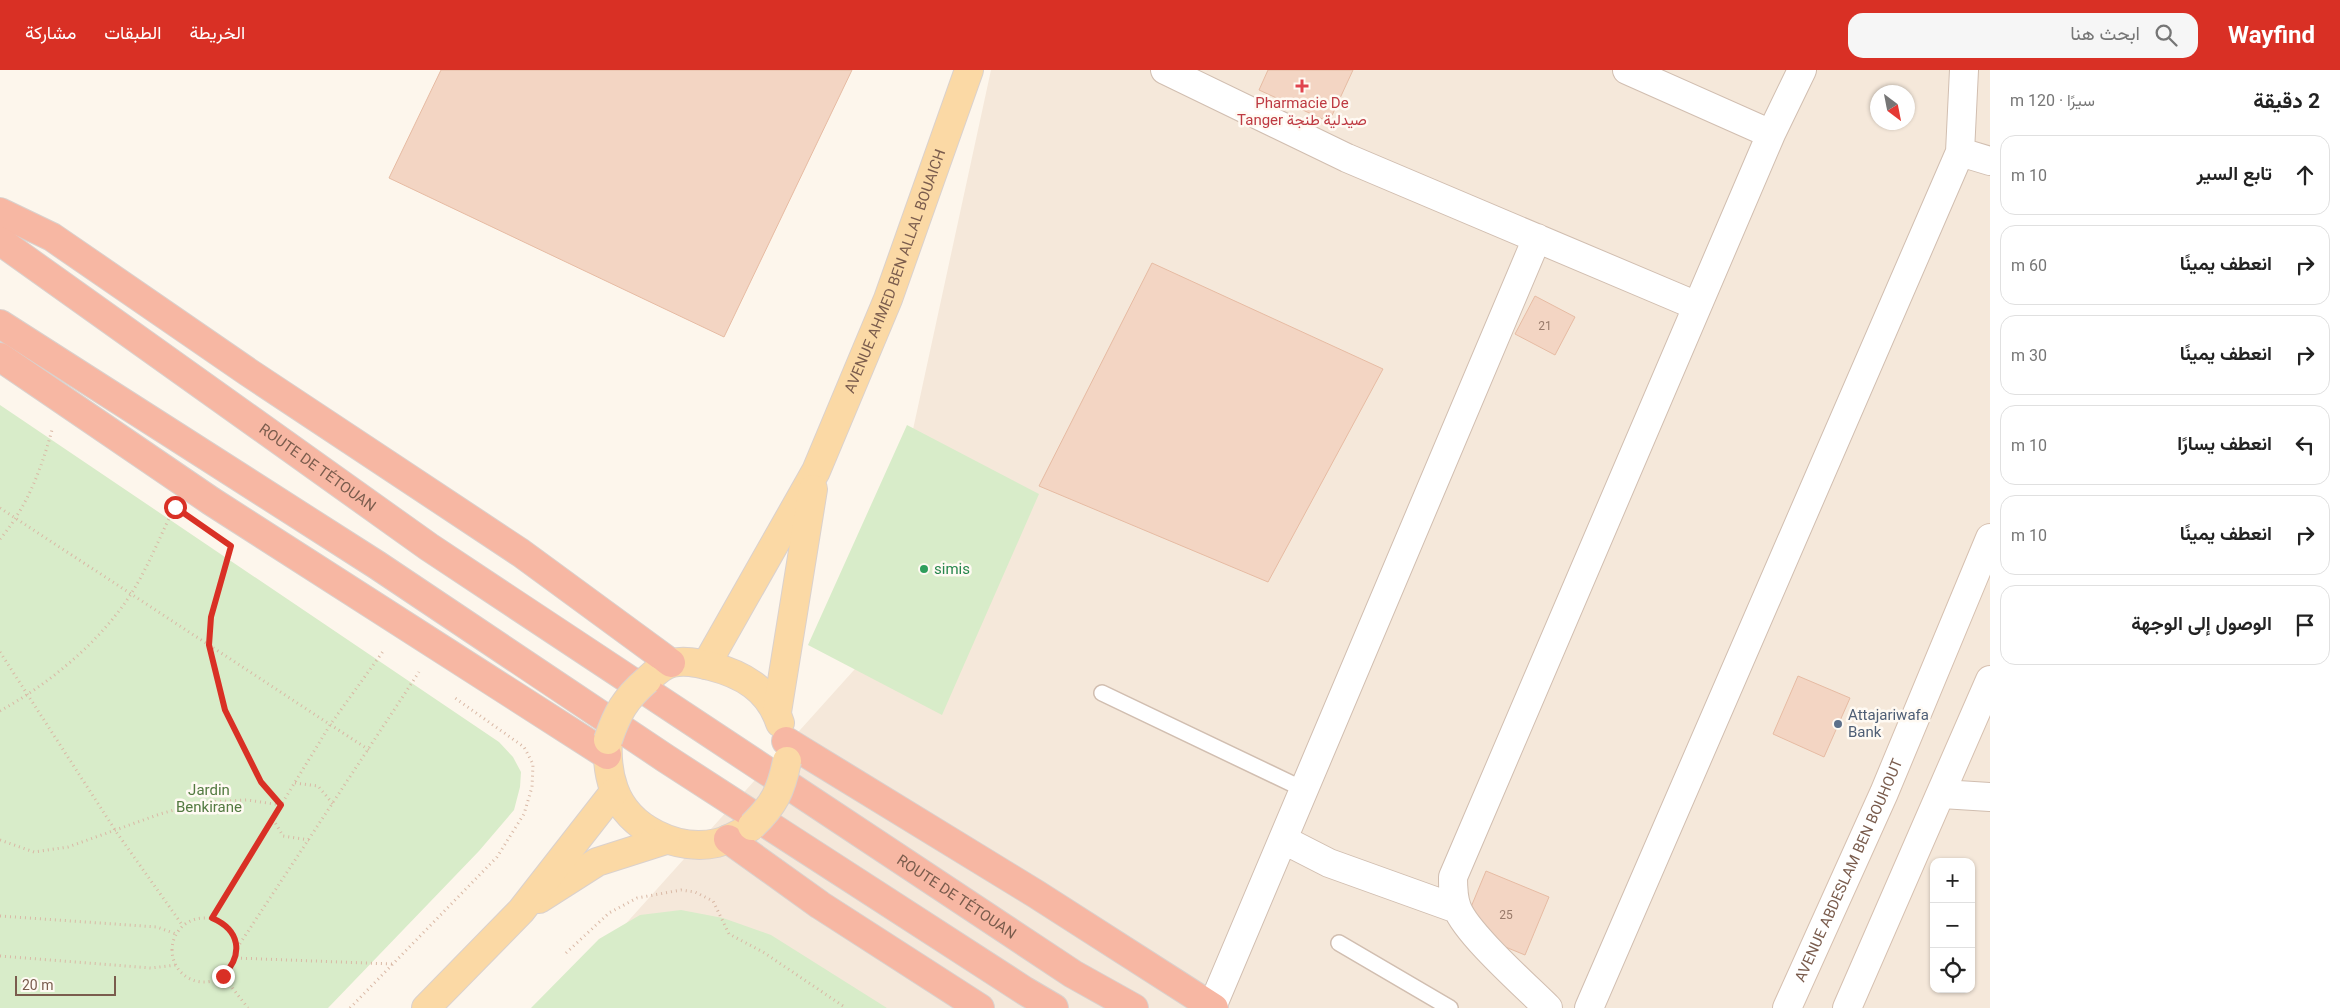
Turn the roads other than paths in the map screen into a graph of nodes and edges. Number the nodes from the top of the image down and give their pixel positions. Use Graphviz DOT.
graph roads {
  1 [pos="969,70"];
  2 [pos="1165,70"];
  3 [pos="1626,70"];
  4 [pos="1802,70"];
  5 [pos="1964,70"];
  6 [pos="1771,134"];
  7 [pos="1960,152"];
  8 [pos="1990,161"];
  9 [pos="0,212"];
  10 [pos="1537,238"];
  11 [pos="0,241"];
  12 [pos="1697,306"];
  13 [pos="0,324"];
  14 [pos="0,357"];
  15 [pos="816,470"];
  16 [pos="1990,538"];
  17 [pos="671,663"];
  18 [pos="706,665"];
  19 [pos="1990,680"];
  20 [pos="1102,693"];
  21 [pos="777,712"];
  22 [pos="607,748"];
  23 [pos="787,751"];
  24 [pos="1305,790"];
  25 [pos="614,792"];
  26 [pos="1942,794"];
  27 [pos="1990,797"];
  28 [pos="728,839"];
  29 [pos="666,840"];
  30 [pos="1284,840"];
  31 [pos="1457,909"];
  32 [pos="521,911"];
  33 [pos="1339,943"];
  34 [pos="426,1008"];
  35 [pos="980,1008"];
  36 [pos="1054,1008"];
  37 [pos="1134,1008"];
  38 [pos="1213,1008"];
  39 [pos="1450,1008"];
  40 [pos="1548,1008"];
  41 [pos="1589,1008"];
  42 [pos="1786,1008"];
  43 [pos="1847,1008"];
  1 -- 15 [label="main road, AVENUE AHMED BEN ALLAL BOUAICH"];
  2 -- 10 [label="street"];
  3 -- 6 [label="street"];
  4 -- 6 [label="street"];
  5 -- 7 [label="street"];
  6 -- 12 [label="street"];
  7 -- 8 [label="street"];
  7 -- 41 [label="street"];
  9 -- 17 [label="highway"];
  10 -- 12 [label="street"];
  10 -- 24 [label="street"];
  11 -- 37 [label="highway, ROUTE DE TÉTOUAN"];
  12 -- 31 [label="street"];
  13 -- 36 [label="highway"];
  14 -- 22 [label="highway"];
  15 -- 18 [label="main road, AVENUE AHMED BEN ALLAL BOUAICH"];
  15 -- 21 [label="main road, AVENUE AHMED BEN ALLAL BOUAICH"];
  16 -- 42 [label="street, AVENUE ABDESLAM BEN BOUHOUT"];
  17 -- 18 [label="main road"];
  17 -- 22 [label="main road, bridge"];
  18 -- 21 [label="main road"];
  19 -- 26 [label="street"];
  20 -- 24 [label="lane"];
  21 -- 23 [label="main road"];
  22 -- 25 [label="main road"];
  23 -- 28 [label="main road, bridge"];
  23 -- 38 [label="highway"];
  24 -- 30 [label="street"];
  25 -- 29 [label="main road"];
  25 -- 32 [label="main road"];
  26 -- 27 [label="street"];
  26 -- 43 [label="street"];
  28 -- 29 [label="main road"];
  28 -- 35 [label="highway"];
  29 -- 32 [label="main road"];
  30 -- 31 [label="street"];
  30 -- 38 [label="street"];
  31 -- 40 [label="street"];
  32 -- 34 [label="main road"];
  33 -- 39 [label="lane"];
}
